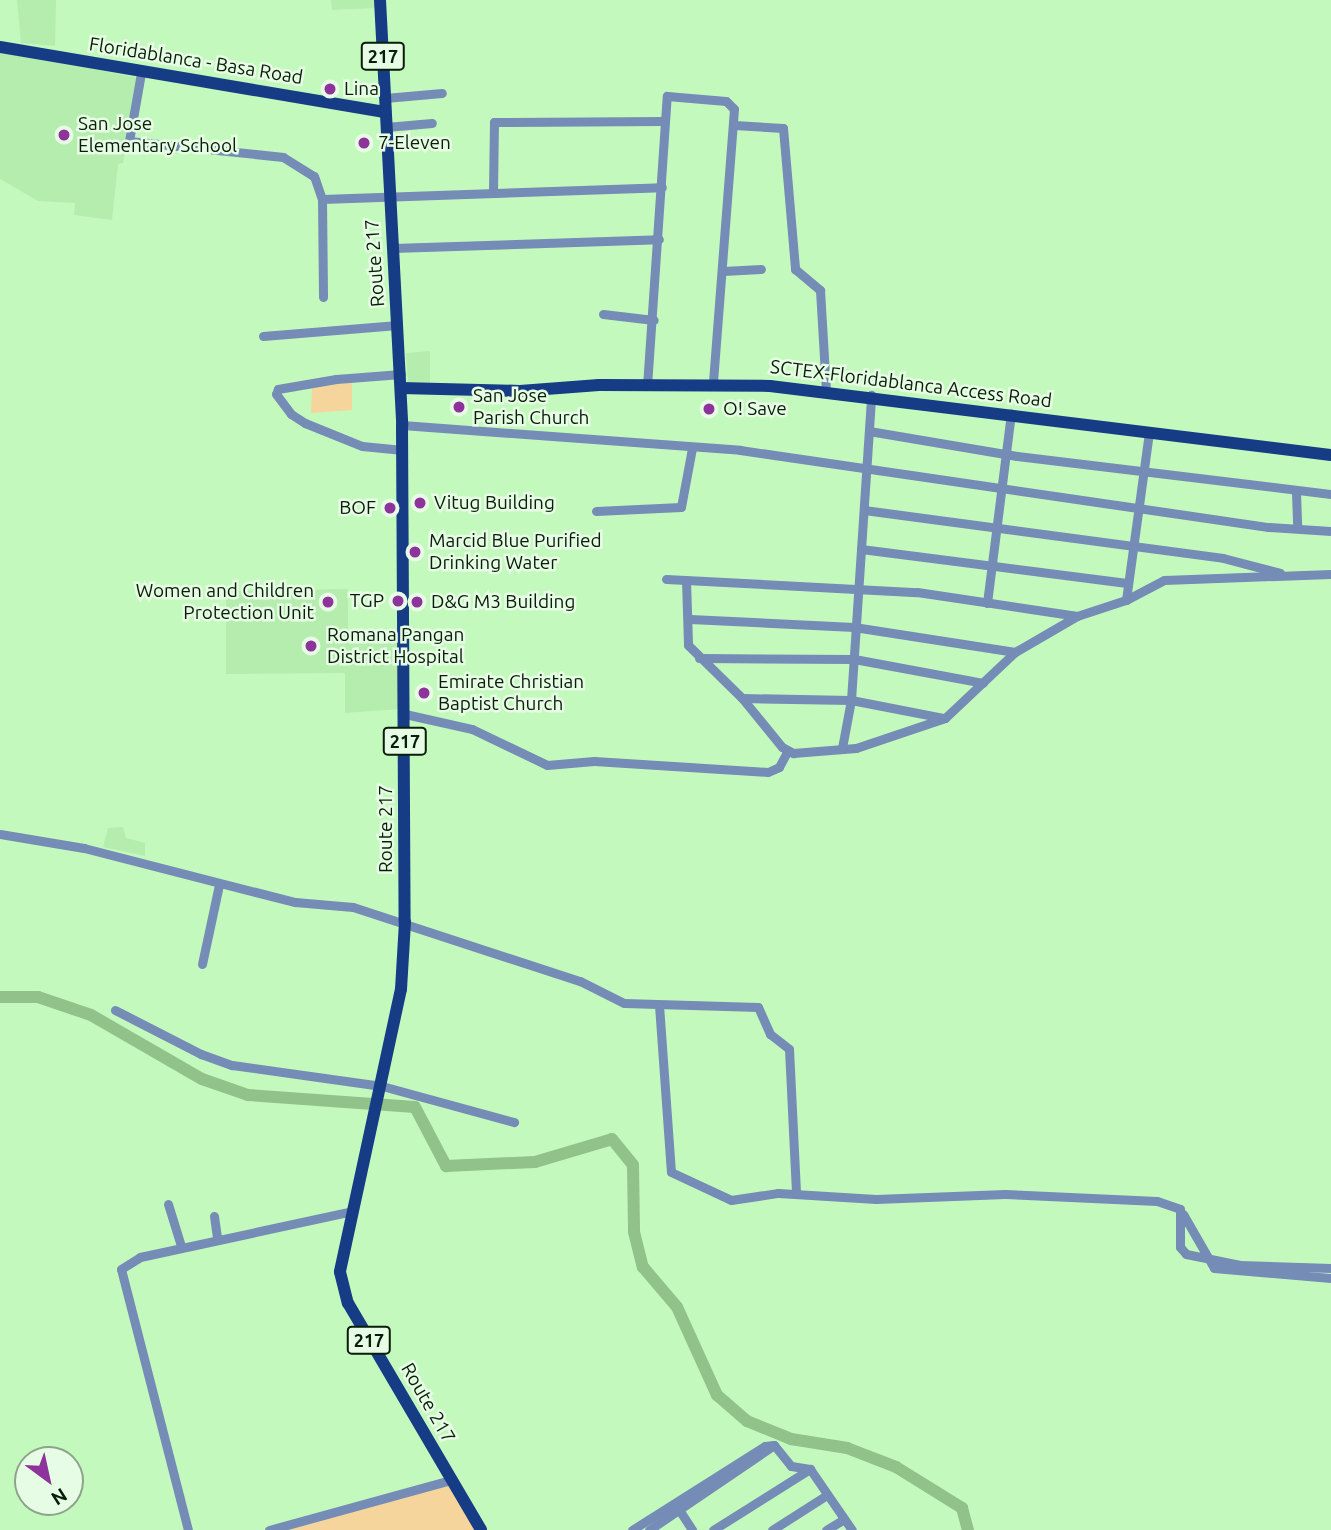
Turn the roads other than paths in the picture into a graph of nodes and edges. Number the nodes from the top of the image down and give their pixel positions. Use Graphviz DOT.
graph roads {
  1 [pos="380,0"];
  2 [pos="0,47"];
  3 [pos="141,73"];
  4 [pos="442,93"];
  5 [pos="385,98"];
  6 [pos="385,112"];
  7 [pos="664,121"];
  8 [pos="432,123"];
  9 [pos="734,125"];
  10 [pos="387,127"];
  11 [pos="662,187"];
  12 [pos="494,192"];
  13 [pos="389,196"];
  14 [pos="322,200"];
  15 [pos="659,239"];
  16 [pos="393,248"];
  17 [pos="761,270"];
  18 [pos="723,271"];
  19 [pos="323,297"];
  20 [pos="603,314"];
  21 [pos="654,320"];
  22 [pos="398,325"];
  23 [pos="263,336"];
  24 [pos="401,374"];
  25 [pos="713,384"];
  26 [pos="647,386"];
  27 [pos="401,388"];
  28 [pos="826,391"];
  29 [pos="871,395"];
  30 [pos="1011,414"];
  31 [pos="402,425"];
  32 [pos="869,431"];
  33 [pos="1149,433"];
  34 [pos="692,448"];
  35 [pos="403,450"];
  36 [pos="1006,454"];
  37 [pos="1331,455"];
  38 [pos="865,471"];
  39 [pos="1144,471"];
  40 [pos="1001,488"];
  41 [pos="1296,492"];
  42 [pos="1331,494"];
  43 [pos="1139,509"];
  44 [pos="864,510"];
  45 [pos="596,511"];
  46 [pos="995,526"];
  47 [pos="1297,528"];
  48 [pos="1331,531"];
  49 [pos="1133,546"];
  50 [pos="861,549"];
  51 [pos="993,564"];
  52 [pos="1331,574"];
  53 [pos="1283,575"];
  54 [pos="666,579"];
  55 [pos="686,580"];
  56 [pos="1126,583"];
  57 [pos="857,588"];
  58 [pos="1126,600"];
  59 [pos="987,603"];
  60 [pos="1077,616"];
  61 [pos="690,619"];
  62 [pos="854,627"];
  63 [pos="1015,652"];
  64 [pos="698,658"];
  65 [pos="854,659"];
  66 [pos="983,683"];
  67 [pos="742,698"];
  68 [pos="851,700"];
  69 [pos="405,715"];
  70 [pos="945,718"];
  71 [pos="842,748"];
  72 [pos="787,752"];
  73 [pos="0,834"];
  74 [pos="219,885"];
  75 [pos="405,922"];
  76 [pos="202,964"];
  77 [pos="659,1005"];
  78 [pos="115,1010"];
  79 [pos="381,1089"];
  80 [pos="514,1122"];
  81 [pos="796,1193"];
  82 [pos="168,1204"];
  83 [pos="1180,1209"];
  84 [pos="352,1211"];
  85 [pos="214,1216"];
  86 [pos="217,1238"];
  87 [pos="181,1246"];
  88 [pos="1205,1257"];
  89 [pos="1331,1268"];
  90 [pos="1331,1278"];
  91 [pos="810,1469"];
  92 [pos="451,1480"];
  93 [pos="827,1495"];
  94 [pos="677,1506"];
  95 [pos="844,1519"];
  96 [pos="188,1530"];
  97 [pos="269,1530"];
  98 [pos="481,1530"];
  99 [pos="632,1530"];
  100 [pos="649,1530"];
  101 [pos="692,1530"];
  102 [pos="713,1530"];
  103 [pos="772,1530"];
  104 [pos="826,1530"];
  105 [pos="852,1530"];
  1 -- 5 [label="main road, Route 217 / 217"];
  2 -- 3 [label="main road, Floridablanca - Basa Road"];
  3 -- 6 [label="main road, Floridablanca - Basa Road"];
  3 -- 14 [label="street"];
  4 -- 5 [label="street"];
  5 -- 6 [label="main road, Route 217 / 217"];
  6 -- 10 [label="main road, Route 217 / 217"];
  7 -- 9 [label="street"];
  7 -- 11 [label="street"];
  7 -- 12 [label="street"];
  8 -- 10 [label="street"];
  9 -- 18 [label="street"];
  9 -- 28 [label="street"];
  10 -- 13 [label="main road, Route 217 / 217"];
  11 -- 12 [label="street"];
  11 -- 15 [label="street"];
  12 -- 13 [label="street"];
  13 -- 14 [label="street"];
  13 -- 16 [label="main road, Route 217 / 217"];
  14 -- 19 [label="street"];
  15 -- 16 [label="street"];
  15 -- 21 [label="street"];
  16 -- 22 [label="main road, Route 217 / 217"];
  17 -- 18 [label="street"];
  18 -- 25 [label="street"];
  20 -- 21 [label="street"];
  21 -- 26 [label="street"];
  22 -- 23 [label="street"];
  22 -- 24 [label="main road, Route 217 / 217"];
  24 -- 27 [label="main road, Route 217 / 217"];
  24 -- 35 [label="street"];
  25 -- 26 [label="main road, SCTEX-Floridablanca Access Road"];
  25 -- 28 [label="main road, SCTEX-Floridablanca Access Road"];
  26 -- 27 [label="main road, SCTEX-Floridablanca Access Road"];
  27 -- 31 [label="main road, Route 217 / 217"];
  28 -- 29 [label="main road, SCTEX-Floridablanca Access Road"];
  29 -- 30 [label="main road, SCTEX-Floridablanca Access Road"];
  29 -- 32 [label="street"];
  30 -- 33 [label="main road, SCTEX-Floridablanca Access Road"];
  30 -- 36 [label="street"];
  31 -- 34 [label="street"];
  31 -- 35 [label="main road, Route 217 / 217"];
  32 -- 36 [label="street"];
  32 -- 38 [label="street"];
  33 -- 37 [label="main road, SCTEX-Floridablanca Access Road"];
  33 -- 39 [label="street"];
  34 -- 38 [label="street"];
  34 -- 45 [label="street"];
  35 -- 69 [label="main road, Route 217 / 217"];
  36 -- 39 [label="street"];
  36 -- 40 [label="street"];
  38 -- 40 [label="street"];
  38 -- 44 [label="street"];
  39 -- 41 [label="street"];
  39 -- 43 [label="street"];
  40 -- 43 [label="street"];
  40 -- 46 [label="street"];
  41 -- 42 [label="street"];
  41 -- 47 [label="street"];
  43 -- 47 [label="street"];
  43 -- 49 [label="street"];
  44 -- 46 [label="street"];
  44 -- 50 [label="street"];
  46 -- 49 [label="street"];
  46 -- 51 [label="street"];
  47 -- 48 [label="street"];
  49 -- 53 [label="street"];
  49 -- 56 [label="street"];
  50 -- 51 [label="street"];
  50 -- 57 [label="street"];
  51 -- 56 [label="street"];
  51 -- 59 [label="street"];
  52 -- 53 [label="street"];
  53 -- 58 [label="street"];
  54 -- 55 [label="street"];
  55 -- 57 [label="street"];
  55 -- 61 [label="street"];
  56 -- 58 [label="street"];
  57 -- 59 [label="street"];
  57 -- 62 [label="street"];
  58 -- 60 [label="street"];
  59 -- 60 [label="street"];
  60 -- 63 [label="street"];
  61 -- 62 [label="street"];
  61 -- 64 [label="street"];
  62 -- 63 [label="street"];
  62 -- 65 [label="street"];
  63 -- 66 [label="street"];
  64 -- 65 [label="street"];
  64 -- 67 [label="street"];
  65 -- 66 [label="street"];
  65 -- 68 [label="street"];
  66 -- 70 [label="street"];
  67 -- 68 [label="street"];
  67 -- 72 [label="street"];
  68 -- 70 [label="street"];
  68 -- 71 [label="street"];
  69 -- 72 [label="street"];
  69 -- 75 [label="main road, Route 217 / 217"];
  70 -- 71 [label="street"];
  71 -- 72 [label="street"];
  73 -- 74 [label="street"];
  74 -- 75 [label="street"];
  74 -- 76 [label="street"];
  75 -- 77 [label="street"];
  75 -- 79 [label="main road, Route 217 / 217"];
  77 -- 81 [label="street"];
  77 -- 81 [label="street"];
  78 -- 79 [label="street"];
  79 -- 80 [label="street"];
  79 -- 84 [label="main road, Route 217 / 217"];
  81 -- 83 [label="street"];
  82 -- 87 [label="street"];
  83 -- 88 [label="street"];
  83 -- 88 [label="street"];
  84 -- 86 [label="street"];
  84 -- 92 [label="main road, Route 217 / 217"];
  85 -- 86 [label="street"];
  86 -- 87 [label="street"];
  87 -- 96 [label="street"];
  88 -- 89 [label="street"];
  88 -- 90 [label="street"];
  91 -- 93 [label="street"];
  91 -- 94 [label="street"];
  91 -- 102 [label="street"];
  92 -- 97 [label="street"];
  92 -- 98 [label="main road, Route 217 / 217"];
  93 -- 95 [label="street"];
  93 -- 103 [label="street"];
  94 -- 99 [label="street"];
  94 -- 100 [label="street"];
  94 -- 101 [label="street"];
  95 -- 104 [label="street"];
  95 -- 105 [label="street"];
}
